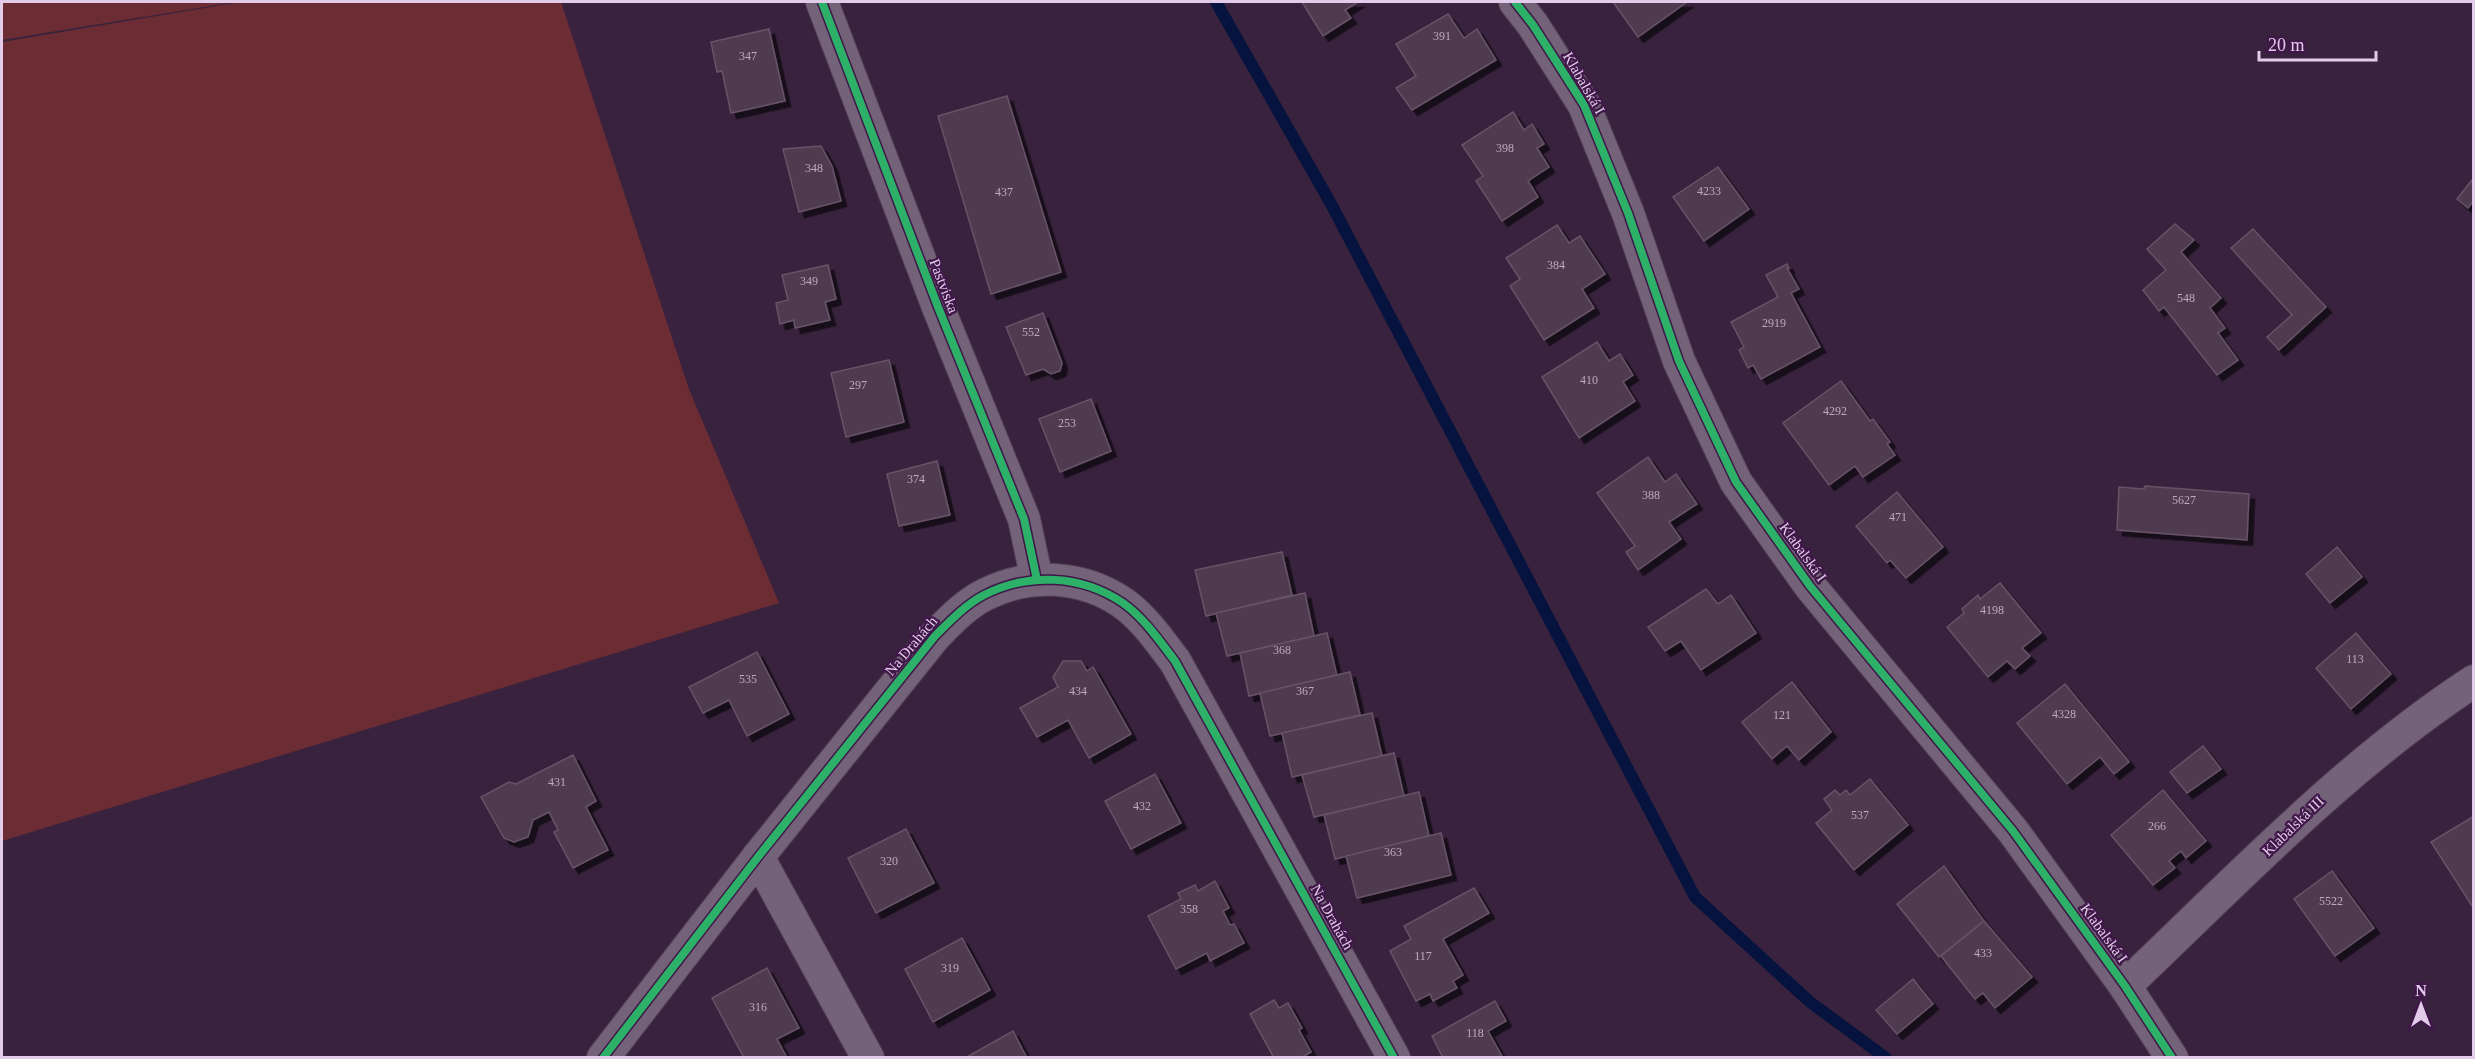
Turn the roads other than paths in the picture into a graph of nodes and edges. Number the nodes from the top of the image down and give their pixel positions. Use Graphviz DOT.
graph roads {
  1 [pos="822,2"];
  2 [pos="1515,2"];
  3 [pos="1037,580"];
  4 [pos="2474,681"];
  5 [pos="758,857"];
  6 [pos="2126,986"];
  7 [pos="603,1058"];
  8 [pos="868,1058"];
  9 [pos="1394,1058"];
  10 [pos="2172,1058"];
  1 -- 3 [label="street, Pastviska"];
  2 -- 6 [label="street, Klabalská I"];
  3 -- 5 [label="street, Na Drahách"];
  3 -- 9 [label="street, Na Drahách"];
  4 -- 6 [label="street, Klabalská III"];
  5 -- 7 [label="street, Na Drahách"];
  5 -- 8 [label="street"];
  6 -- 10 [label="street, Klabalská I"];
}
